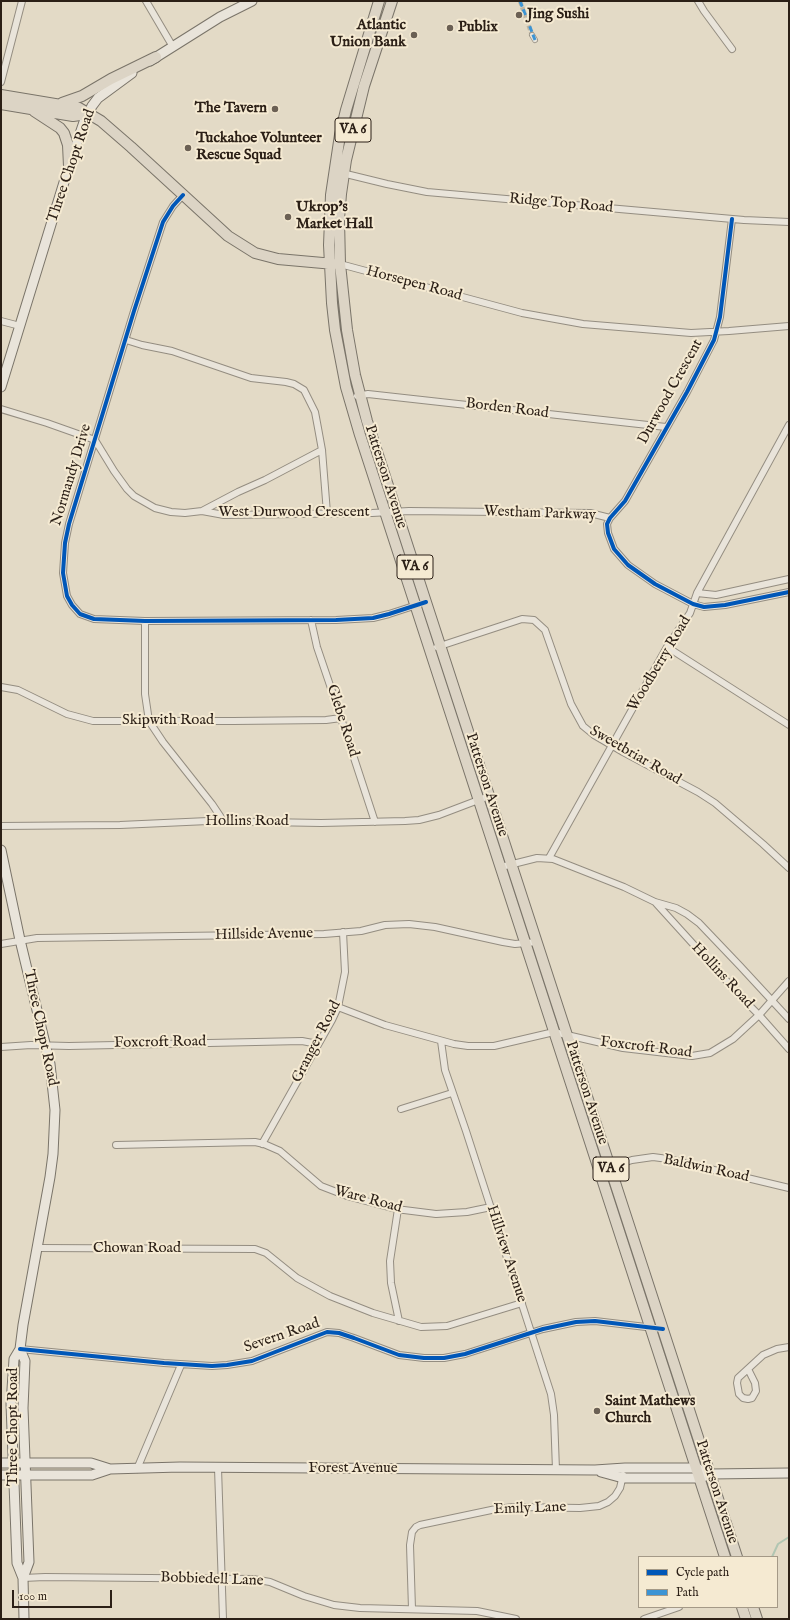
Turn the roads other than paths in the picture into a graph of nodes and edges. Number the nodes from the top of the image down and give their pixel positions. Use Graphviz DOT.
graph roads {
  1 [pos="22,1"];
  2 [pos="146,1"];
  3 [pos="252,1"];
  4 [pos="378,1"];
  5 [pos="392,1"];
  6 [pos="698,1"];
  7 [pos="532,35"];
  8 [pos="535,40"];
  9 [pos="173,46"];
  10 [pos="732,50"];
  11 [pos="156,57"];
  12 [pos="1,82"];
  13 [pos="1,95"];
  14 [pos="1,104"];
  15 [pos="58,104"];
  16 [pos="30,109"];
  17 [pos="87,114"];
  18 [pos="69,166"];
  19 [pos="339,172"];
  20 [pos="183,195"];
  21 [pos="732,219"];
  22 [pos="789,222"];
  23 [pos="330,263"];
  24 [pos="340,264"];
  25 [pos="1,321"];
  26 [pos="20,326"];
  27 [pos="789,326"];
  28 [pos="716,332"];
  29 [pos="126,340"];
  30 [pos="1,387"];
  31 [pos="360,395"];
  32 [pos="348,396"];
  33 [pos="1,409"];
  34 [pos="789,425"];
  35 [pos="666,428"];
  36 [pos="95,440"];
  37 [pos="322,450"];
  38 [pos="202,511"];
  39 [pos="386,512"];
  40 [pos="396,512"];
  41 [pos="327,513"];
  42 [pos="610,518"];
  43 [pos="789,579"];
  44 [pos="789,592"];
  45 [pos="697,593"];
  46 [pos="426,602"];
  47 [pos="693,604"];
  48 [pos="416,606"];
  49 [pos="311,620"];
  50 [pos="145,621"];
  51 [pos="440,646"];
  52 [pos="667,647"];
  53 [pos="430,649"];
  54 [pos="1,687"];
  55 [pos="341,718"];
  56 [pos="149,721"];
  57 [pos="789,725"];
  58 [pos="612,746"];
  59 [pos="489,796"];
  60 [pos="479,800"];
  61 [pos="224,822"];
  62 [pos="375,822"];
  63 [pos="1,826"];
  64 [pos="1,850"];
  65 [pos="549,858"];
  66 [pos="512,864"];
  67 [pos="501,867"];
  68 [pos="789,868"];
  69 [pos="655,902"];
  70 [pos="343,932"];
  71 [pos="20,940"];
  72 [pos="537,942"];
  73 [pos="525,943"];
  74 [pos="1,944"];
  75 [pos="789,981"];
  76 [pos="771,1000"];
  77 [pos="338,1007"];
  78 [pos="759,1015"];
  79 [pos="789,1019"];
  80 [pos="554,1032"];
  81 [pos="567,1036"];
  82 [pos="441,1041"];
  83 [pos="318,1044"];
  84 [pos="46,1045"];
  85 [pos="1,1047"];
  86 [pos="789,1049"];
  87 [pos="452,1093"];
  88 [pos="401,1109"];
  89 [pos="262,1144"];
  90 [pos="116,1145"];
  91 [pos="610,1167"];
  92 [pos="599,1171"];
  93 [pos="789,1188"];
  94 [pos="491,1207"];
  95 [pos="398,1209"];
  96 [pos="38,1248"];
  97 [pos="522,1303"];
  98 [pos="399,1321"];
  99 [pos="650,1328"];
  100 [pos="663,1329"];
  101 [pos="531,1333"];
  102 [pos="789,1347"];
  103 [pos="20,1349"];
  104 [pos="180,1364"];
  105 [pos="748,1369"];
  106 [pos="1,1463"];
  107 [pos="13,1463"];
  108 [pos="25,1463"];
  109 [pos="218,1468"];
  110 [pos="625,1468"];
  111 [pos="696,1468"];
  112 [pos="110,1469"];
  113 [pos="138,1469"];
  114 [pos="556,1470"];
  115 [pos="596,1470"];
  116 [pos="789,1473"];
  117 [pos="710,1474"];
  118 [pos="1,1475"];
  119 [pos="13,1475"];
  120 [pos="25,1475"];
  121 [pos="622,1478"];
  122 [pos="700,1478"];
  123 [pos="725,1556"];
  124 [pos="737,1556"];
  125 [pos="23,1578"];
  126 [pos="222,1578"];
  127 [pos="676,1608"];
  128 [pos="742,1608"];
  129 [pos="753,1608"];
  130 [pos="412,1609"];
  131 [pos="24,1619"];
  132 [pos="223,1619"];
  133 [pos="516,1619"];
  134 [pos="644,1619"];
  135 [pos="746,1619"];
  136 [pos="757,1619"];
  1 -- 12 [label="street"];
  2 -- 9 [label="street"];
  3 -- 9 [label="main road, Three Chopt Road"];
  4 -- 19 [label="main road, Patterson Avenue / VA 6"];
  5 -- 19 [label="main road, Patterson Avenue / VA 6"];
  6 -- 10 [label="street"];
  7 -- 8 [label="street"];
  9 -- 11 [label="main road, Three Chopt Road"];
  11 -- 15 [label="main road"];
  11 -- 17 [label="main road, Three Chopt Road"];
  13 -- 15 [label="main road, Horsepen Road"];
  14 -- 16 [label="main road"];
  15 -- 17 [label="main road, Horsepen Road"];
  16 -- 17 [label="main road"];
  16 -- 18 [label="main road"];
  17 -- 18 [label="main road, Three Chopt Road"];
  17 -- 20 [label="main road, Horsepen Road"];
  18 -- 26 [label="main road, Three Chopt Road"];
  19 -- 21 [label="street, Ridge Top Road"];
  19 -- 23 [label="main road, Patterson Avenue / VA 6"];
  19 -- 24 [label="main road, Patterson Avenue / VA 6"];
  20 -- 23 [label="main road, Horsepen Road"];
  20 -- 29 [label="street, Normandy Drive"];
  21 -- 22 [label="street, Ridge Top Road"];
  21 -- 28 [label="street, Durwood Crescent"];
  23 -- 24 [label="main road, Horsepen Road"];
  23 -- 32 [label="main road, Patterson Avenue / VA 6"];
  24 -- 28 [label="street, Horsepen Road"];
  24 -- 31 [label="main road, Patterson Avenue / VA 6"];
  25 -- 26 [label="street"];
  26 -- 30 [label="main road, Three Chopt Road"];
  27 -- 28 [label="street, Horsepen Road"];
  28 -- 35 [label="street, Durwood Crescent"];
  29 -- 36 [label="street, Normandy Drive"];
  29 -- 37 [label="street"];
  31 -- 32 [label="street, Borden Road"];
  31 -- 35 [label="street, Borden Road"];
  31 -- 40 [label="main road, Patterson Avenue / VA 6"];
  32 -- 39 [label="main road, Patterson Avenue / VA 6"];
  33 -- 36 [label="street"];
  34 -- 45 [label="street, Woodberry Road"];
  35 -- 42 [label="street, Durwood Crescent"];
  36 -- 38 [label="street, West Durwood Crescent"];
  36 -- 50 [label="street, Normandy Drive"];
  37 -- 38 [label="street, West Durwood Crescent"];
  37 -- 41 [label="street"];
  38 -- 41 [label="street, West Durwood Crescent"];
  39 -- 40 [label="street, Westham Parkway"];
  39 -- 41 [label="street, West Durwood Crescent"];
  39 -- 48 [label="main road, Patterson Avenue / VA 6"];
  40 -- 42 [label="street, Westham Parkway"];
  40 -- 46 [label="main road, Patterson Avenue / VA 6"];
  42 -- 47 [label="street, Westham Parkway"];
  43 -- 45 [label="street"];
  44 -- 47 [label="street, Westham Parkway"];
  45 -- 47 [label="street, Woodberry Road"];
  46 -- 48 [label="street, Normandy Drive"];
  46 -- 51 [label="main road, Patterson Avenue / VA 6"];
  47 -- 52 [label="street, Woodberry Road"];
  48 -- 49 [label="street, Normandy Drive"];
  48 -- 53 [label="main road, Patterson Avenue / VA 6"];
  49 -- 50 [label="street, Normandy Drive"];
  49 -- 55 [label="street, Glebe Road"];
  50 -- 56 [label="street"];
  51 -- 53 [label="street, Sweetbriar Road"];
  51 -- 58 [label="street, Sweetbriar Road"];
  51 -- 59 [label="main road, Patterson Avenue / VA 6"];
  52 -- 57 [label="street"];
  52 -- 58 [label="street, Woodberry Road"];
  53 -- 60 [label="main road, Patterson Avenue / VA 6"];
  54 -- 56 [label="street, Skipwith Road"];
  55 -- 56 [label="street, Skipwith Road"];
  55 -- 62 [label="street, Glebe Road"];
  56 -- 61 [label="street"];
  58 -- 65 [label="street, Woodberry Road"];
  58 -- 68 [label="street, Sweetbriar Road"];
  59 -- 60 [label="street, Hollins Road"];
  59 -- 66 [label="main road, Patterson Avenue / VA 6"];
  60 -- 62 [label="street, Hollins Road"];
  60 -- 67 [label="main road, Patterson Avenue / VA 6"];
  61 -- 62 [label="street, Hollins Road"];
  61 -- 63 [label="street, Hollins Road"];
  64 -- 71 [label="main road, Three Chopt Road"];
  65 -- 66 [label="street, Hollins Road"];
  65 -- 69 [label="street, Hollins Road"];
  66 -- 67 [label="street, Hollins Road"];
  66 -- 72 [label="main road, Patterson Avenue / VA 6"];
  67 -- 73 [label="main road, Patterson Avenue / VA 6"];
  69 -- 76 [label="street, Hollins Road"];
  69 -- 78 [label="street, Hollins Road"];
  70 -- 71 [label="street, Hillside Avenue"];
  70 -- 73 [label="street, Hillside Avenue"];
  70 -- 77 [label="street, Granger Road"];
  71 -- 74 [label="street, Hillside Avenue"];
  71 -- 84 [label="main road, Three Chopt Road"];
  72 -- 73 [label="street, Hillside Avenue"];
  72 -- 81 [label="main road, Patterson Avenue / VA 6"];
  73 -- 80 [label="main road, Patterson Avenue / VA 6"];
  75 -- 76 [label="street, Foxcroft Road"];
  76 -- 78 [label="street, Foxcroft Road"];
  76 -- 79 [label="street, Hollins Road"];
  77 -- 82 [label="street"];
  77 -- 83 [label="street, Granger Road"];
  78 -- 81 [label="street, Foxcroft Road"];
  78 -- 86 [label="street, Hollins Road"];
  80 -- 81 [label="street, Foxcroft Road"];
  80 -- 82 [label="street"];
  80 -- 92 [label="main road, Patterson Avenue / VA 6"];
  81 -- 91 [label="main road, Patterson Avenue / VA 6"];
  82 -- 87 [label="street, Hillview Avenue"];
  83 -- 84 [label="street, Foxcroft Road"];
  83 -- 89 [label="street, Granger Road"];
  84 -- 85 [label="street, Foxcroft Road"];
  84 -- 96 [label="main road, Three Chopt Road"];
  87 -- 88 [label="street"];
  87 -- 94 [label="street, Hillview Avenue"];
  89 -- 90 [label="street, Ware Road"];
  89 -- 95 [label="street, Ware Road"];
  91 -- 92 [label="street, Baldwin Road"];
  91 -- 93 [label="street, Baldwin Road"];
  91 -- 100 [label="main road, Patterson Avenue / VA 6"];
  92 -- 99 [label="main road, Patterson Avenue / VA 6"];
  94 -- 95 [label="street, Ware Road"];
  94 -- 97 [label="street, Hillview Avenue"];
  95 -- 98 [label="street"];
  96 -- 98 [label="street, Chowan Road"];
  96 -- 103 [label="main road, Three Chopt Road"];
  97 -- 98 [label="street, Chowan Road"];
  97 -- 101 [label="street, Hillview Avenue"];
  99 -- 100 [label="street, Severn Road"];
  99 -- 101 [label="street, Severn Road"];
  99 -- 111 [label="main road, Patterson Avenue / VA 6"];
  100 -- 117 [label="main road, Patterson Avenue / VA 6"];
  101 -- 104 [label="street, Severn Road"];
  101 -- 114 [label="street, Hillview Avenue"];
  102 -- 105 [label="street"];
  103 -- 104 [label="street, Severn Road"];
  103 -- 107 [label="main road, Three Chopt Road"];
  103 -- 108 [label="main road, Three Chopt Road"];
  104 -- 113 [label="street"];
  105 -- 105 [label="street"];
  106 -- 107 [label="main road, Forest Avenue"];
  107 -- 108 [label="main road, Forest Avenue"];
  107 -- 119 [label="main road, Three Chopt Road"];
  108 -- 112 [label="main road, Forest Avenue"];
  108 -- 120 [label="main road, Three Chopt Road"];
  109 -- 113 [label="main road, Forest Avenue"];
  109 -- 114 [label="main road, Forest Avenue"];
  109 -- 126 [label="street"];
  110 -- 111 [label="main road, Forest Avenue"];
  110 -- 115 [label="main road, Forest Avenue"];
  110 -- 121 [label="street, Emily Lane"];
  111 -- 117 [label="main road, Forest Avenue"];
  111 -- 122 [label="main road, Patterson Avenue / VA 6"];
  112 -- 113 [label="main road, Forest Avenue"];
  112 -- 120 [label="main road, Forest Avenue"];
  114 -- 115 [label="main road, Forest Avenue"];
  115 -- 121 [label="main road, Forest Avenue"];
  116 -- 117 [label="main road, Forest Avenue"];
  117 -- 122 [label="main road, Forest Avenue"];
  117 -- 124 [label="main road, Patterson Avenue / VA 6"];
  118 -- 119 [label="main road, Forest Avenue"];
  119 -- 120 [label="main road, Forest Avenue"];
  119 -- 125 [label="main road, Three Chopt Road"];
  120 -- 125 [label="main road, Three Chopt Road"];
  121 -- 122 [label="main road, Forest Avenue"];
  121 -- 130 [label="street, Emily Lane"];
  122 -- 123 [label="main road, Patterson Avenue / VA 6"];
  125 -- 126 [label="street, Bobbiedell Lane"];
  125 -- 131 [label="main road, Three Chopt Road"];
  126 -- 130 [label="street, Bobbiedell Lane"];
  126 -- 132 [label="street"];
  127 -- 134 [label="street"];
  128 -- 135 [label="main road"];
  129 -- 136 [label="main road"];
  130 -- 133 [label="street, Bobbiedell Lane"];
}
